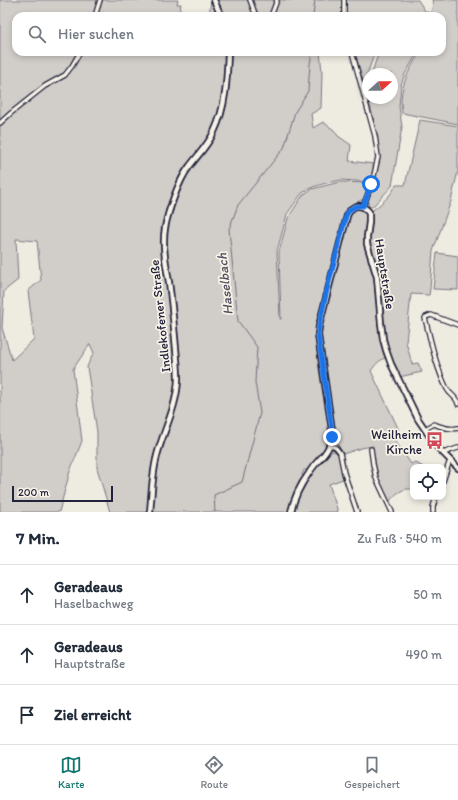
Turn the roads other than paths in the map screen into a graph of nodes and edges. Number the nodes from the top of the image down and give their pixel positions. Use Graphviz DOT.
graph roads {
  1 [pos="100,0"];
  2 [pos="214,0"];
  3 [pos="250,0"];
  4 [pos="277,0"];
  5 [pos="344,0"];
  6 [pos="96,12"];
  7 [pos="219,12"];
  8 [pos="254,12"];
  9 [pos="272,12"];
  10 [pos="344,12"];
  11 [pos="78,56"];
  12 [pos="228,56"];
  13 [pos="353,56"];
  14 [pos="0,123"];
  15 [pos="363,206"];
  16 [pos="458,325"];
  17 [pos="458,401"];
  18 [pos="458,428"];
  19 [pos="425,429"];
  20 [pos="330,445"];
  21 [pos="458,448"];
  22 [pos="371,449"];
  23 [pos="443,453"];
  24 [pos="451,461"];
  25 [pos="458,468"];
  26 [pos="446,472"];
  27 [pos="435,500"];
  28 [pos="150,512"];
  29 [pos="291,512"];
  30 [pos="357,512"];
  31 [pos="392,512"];
  32 [pos="433,512"];
  1 -- 6 [label="street"];
  2 -- 7 [label="street"];
  3 -- 8 [label="street"];
  4 -- 9 [label="street"];
  5 -- 10 [label="street"];
  11 -- 14 [label="street"];
  12 -- 28 [label="street, Indlekofener Straße"];
  13 -- 15 [label="street"];
  15 -- 19 [label="street, Hauptstraße"];
  15 -- 20 [label="street"];
  16 -- 17 [label="street"];
  18 -- 19 [label="street"];
  19 -- 23 [label="street, Hauptstraße"];
  20 -- 29 [label="street"];
  20 -- 30 [label="street"];
  21 -- 23 [label="street"];
  22 -- 31 [label="street"];
  23 -- 24 [label="street, Hauptstraße"];
  24 -- 25 [label="street, Hauptstraße"];
  24 -- 26 [label="street"];
  27 -- 32 [label="street"];
}
